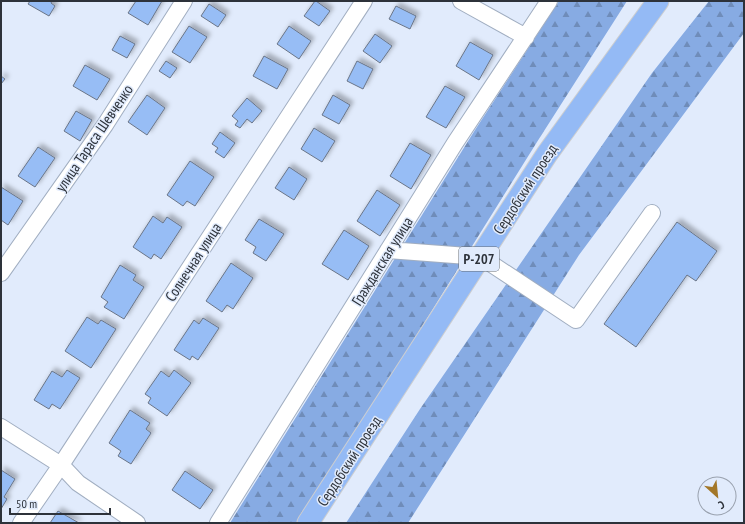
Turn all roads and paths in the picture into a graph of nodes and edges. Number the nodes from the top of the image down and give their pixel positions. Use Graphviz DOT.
graph roads {
  1 [pos="184,1"];
  2 [pos="364,1"];
  3 [pos="461,1"];
  4 [pos="549,1"];
  5 [pos="658,1"];
  6 [pos="526,37"];
  7 [pos="652,213"];
  8 [pos="388,250"];
  9 [pos="481,257"];
  10 [pos="1,273"];
  11 [pos="1,428"];
  12 [pos="61,465"];
  13 [pos="21,523"];
  14 [pos="137,523"];
  15 [pos="218,523"];
  16 [pos="308,523"];
  1 -- 10 [label="street, улица Тараса Шевченко"];
  2 -- 12 [label="street, Солнечная улица"];
  3 -- 6 [label="street"];
  4 -- 6 [label="street, Гражданская улица"];
  5 -- 9 [label="main road, Сердобский проезд / Р-207"];
  6 -- 8 [label="street, Гражданская улица"];
  7 -- 9 [label="street"];
  8 -- 9 [label="street"];
  8 -- 15 [label="street, Гражданская улица"];
  9 -- 16 [label="main road, Сердобский проезд / Р-207"];
  11 -- 12 [label="street"];
  12 -- 13 [label="street, Солнечная улица"];
  12 -- 14 [label="street"];
}
